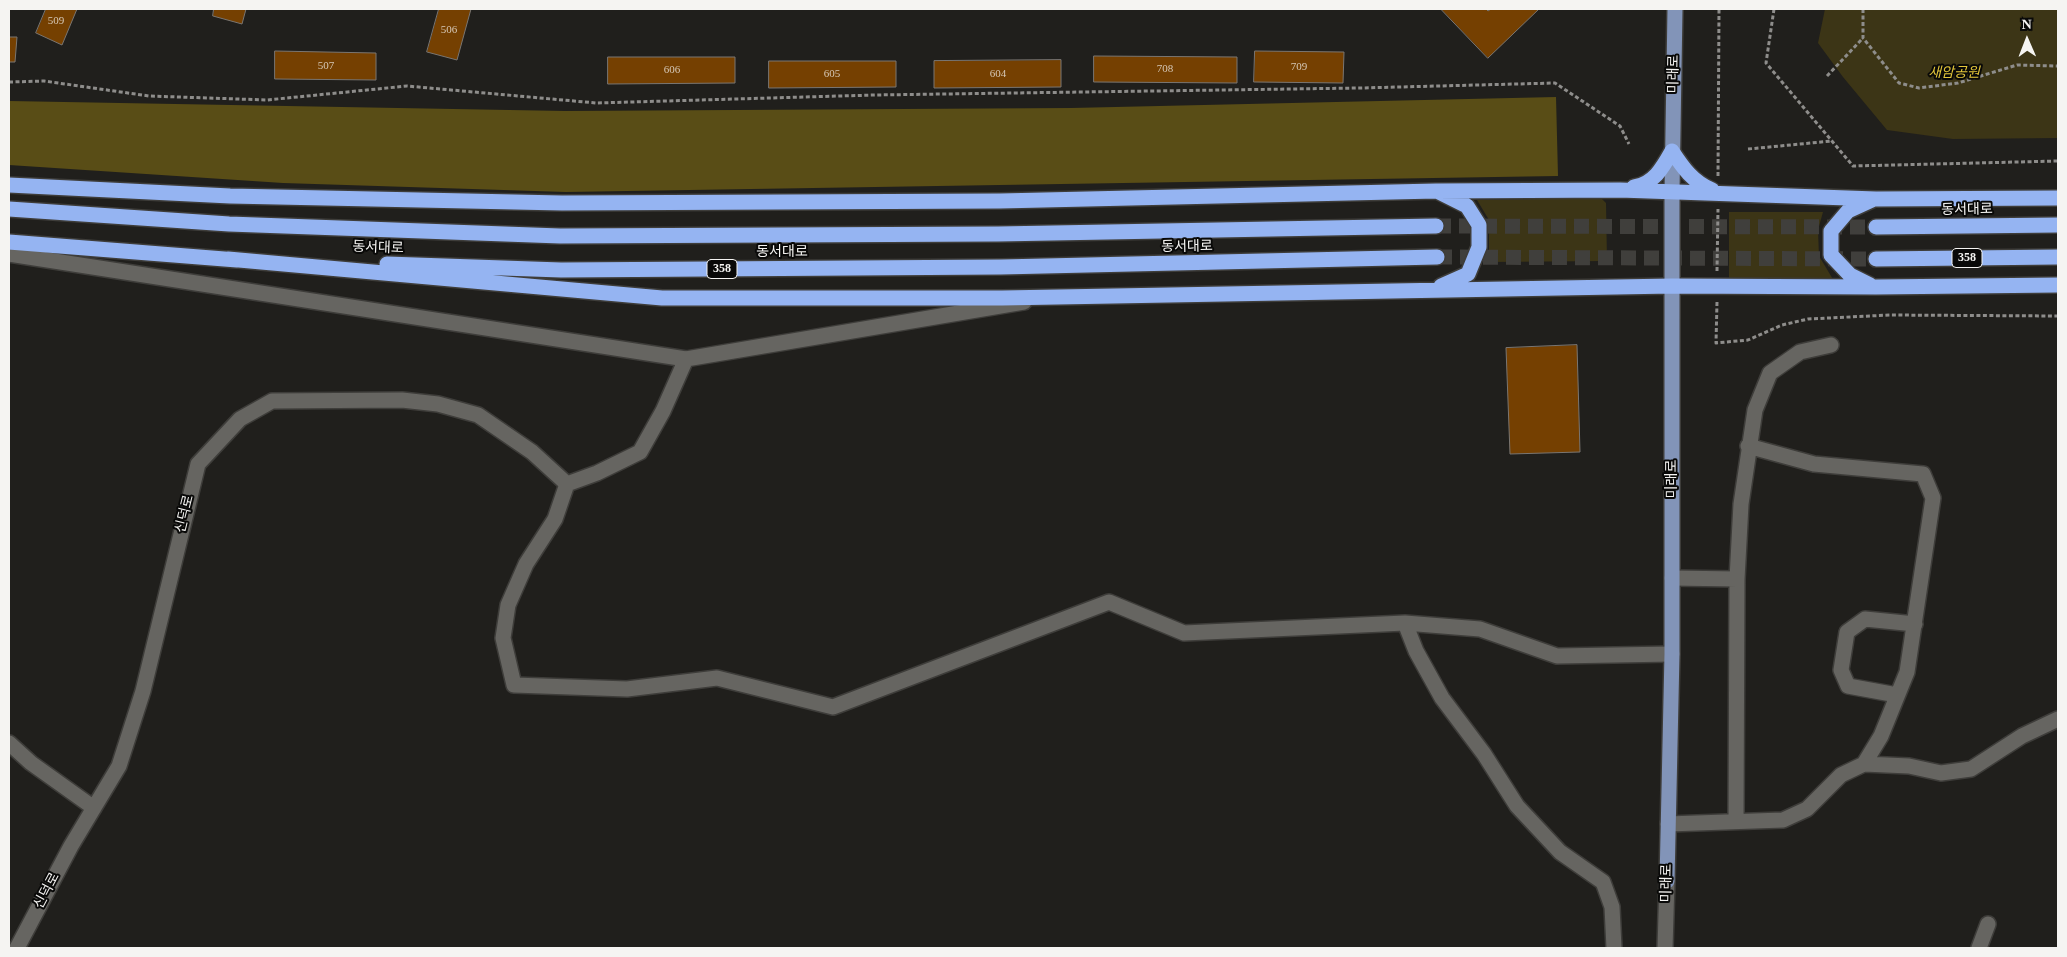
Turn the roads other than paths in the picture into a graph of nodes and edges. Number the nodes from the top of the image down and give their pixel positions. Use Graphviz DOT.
graph roads {
  1 [pos="1674,9"];
  2 [pos="1672,151"];
  3 [pos="9,185"];
  4 [pos="1620,190"];
  5 [pos="1725,190"];
  6 [pos="1436,191"];
  7 [pos="1672,191"];
  8 [pos="2058,198"];
  9 [pos="1876,199"];
  10 [pos="9,209"];
  11 [pos="2058,225"];
  12 [pos="1436,226"];
  13 [pos="1876,227"];
  14 [pos="9,242"];
  15 [pos="9,254"];
  16 [pos="1437,257"];
  17 [pos="2058,257"];
  18 [pos="228,259"];
  19 [pos="1876,259"];
  20 [pos="2058,285"];
  21 [pos="1672,286"];
  22 [pos="1876,287"];
  23 [pos="1436,289"];
  24 [pos="1058,297"];
  25 [pos="1831,345"];
  26 [pos="686,359"];
  27 [pos="1748,446"];
  28 [pos="567,484"];
  29 [pos="1672,578"];
  30 [pos="1737,579"];
  31 [pos="1405,623"];
  32 [pos="1915,624"];
  33 [pos="1672,654"];
  34 [pos="1897,695"];
  35 [pos="2058,719"];
  36 [pos="9,743"];
  37 [pos="1864,764"];
  38 [pos="94,808"];
  39 [pos="1736,820"];
  40 [pos="1668,824"];
  41 [pos="1667,881"];
  42 [pos="1988,924"];
  43 [pos="17,948"];
  44 [pos="1614,948"];
  45 [pos="1665,948"];
  46 [pos="1979,948"];
  1 -- 2 [label="main road, 미래로"];
  2 -- 4 [label="highway"];
  2 -- 5 [label="highway"];
  2 -- 7 [label="main road, 미래로"];
  3 -- 6 [label="highway"];
  4 -- 6 [label="highway"];
  4 -- 7 [label="highway"];
  5 -- 7 [label="highway"];
  5 -- 9 [label="highway"];
  6 -- 23 [label="highway"];
  7 -- 21 [label="main road, 미래로"];
  8 -- 9 [label="highway"];
  9 -- 22 [label="highway"];
  10 -- 12 [label="highway, 동서대로"];
  11 -- 13 [label="highway, 동서대로"];
  14 -- 18 [label="highway, 동서대로 / 358"];
  15 -- 26 [label="street"];
  16 -- 18 [label="highway, 동서대로 / 358"];
  17 -- 19 [label="highway, 358"];
  18 -- 24 [label="highway"];
  20 -- 22 [label="highway"];
  21 -- 22 [label="highway"];
  21 -- 23 [label="highway"];
  21 -- 29 [label="main road, 미래로"];
  23 -- 24 [label="highway"];
  24 -- 26 [label="street"];
  25 -- 27 [label="street"];
  26 -- 28 [label="street"];
  27 -- 30 [label="street"];
  27 -- 32 [label="street"];
  28 -- 31 [label="street"];
  28 -- 38 [label="street, 신덕로"];
  29 -- 30 [label="street"];
  29 -- 33 [label="main road, 미래로"];
  30 -- 39 [label="street"];
  31 -- 33 [label="street"];
  31 -- 44 [label="street"];
  32 -- 34 [label="street"];
  32 -- 34 [label="street"];
  33 -- 40 [label="main road, 미래로"];
  34 -- 37 [label="street"];
  35 -- 37 [label="street"];
  36 -- 38 [label="street"];
  37 -- 39 [label="street"];
  38 -- 43 [label="street, 신덕로"];
  39 -- 40 [label="street"];
  40 -- 41 [label="main road, 미래로"];
  41 -- 45 [label="street, 미래로"];
  42 -- 46 [label="street"];
}
